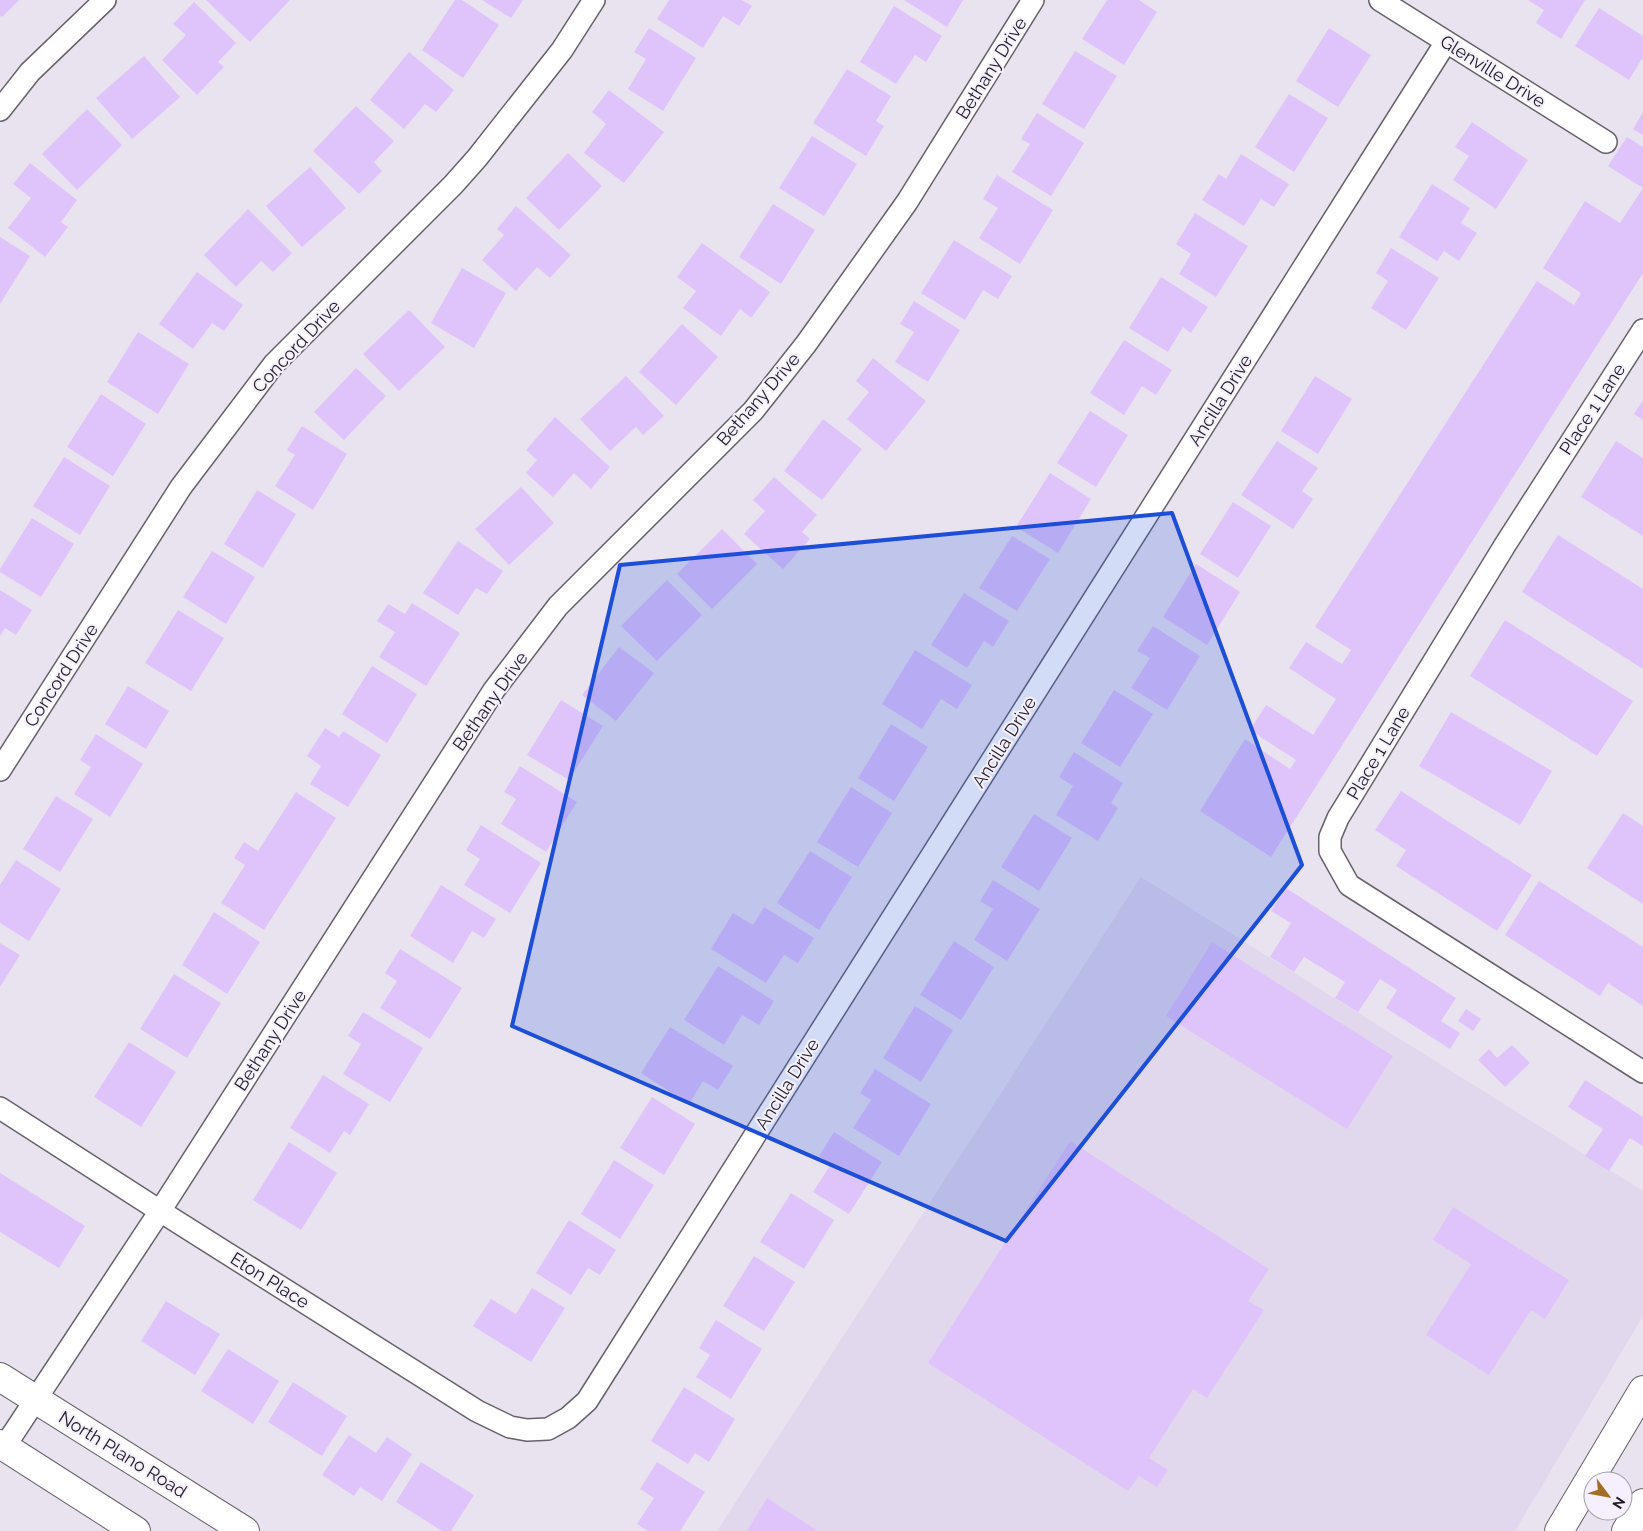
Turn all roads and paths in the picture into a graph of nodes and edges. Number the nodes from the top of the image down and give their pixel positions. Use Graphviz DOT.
graph roads {
  1 [pos="105,0"];
  2 [pos="594,0"];
  3 [pos="1033,0"];
  4 [pos="1380,0"];
  5 [pos="1446,42"];
  6 [pos="0,110"];
  7 [pos="1606,142"];
  8 [pos="1643,330"];
  9 [pos="0,770"];
  10 [pos="1643,1072"];
  11 [pos="0,1108"];
  12 [pos="160,1211"];
  13 [pos="0,1377"];
  14 [pos="1643,1390"];
  15 [pos="36,1400"];
  16 [pos="548,1429"];
  17 [pos="2,1445"];
  18 [pos="1643,1503"];
  19 [pos="136,1531"];
  20 [pos="245,1531"];
  21 [pos="1559,1531"];
  22 [pos="1626,1531"];
  1 -- 6 [label="street"];
  2 -- 9 [label="street, Concord Drive"];
  3 -- 12 [label="street, Bethany Drive"];
  4 -- 5 [label="street, Glenville Drive"];
  5 -- 7 [label="street, Glenville Drive"];
  5 -- 16 [label="street, Ancilla Drive"];
  8 -- 10 [label="street, Place 1 Lane"];
  11 -- 12 [label="street, Eton Place"];
  12 -- 15 [label="street, Bethany Drive"];
  12 -- 16 [label="street, Eton Place"];
  13 -- 15 [label="main road, North Plano Road"];
  14 -- 21 [label="main road"];
  15 -- 17 [label="street, Bethany Drive"];
  15 -- 20 [label="main road, North Plano Road"];
  17 -- 19 [label="main road"];
  18 -- 22 [label="main road"];
}
